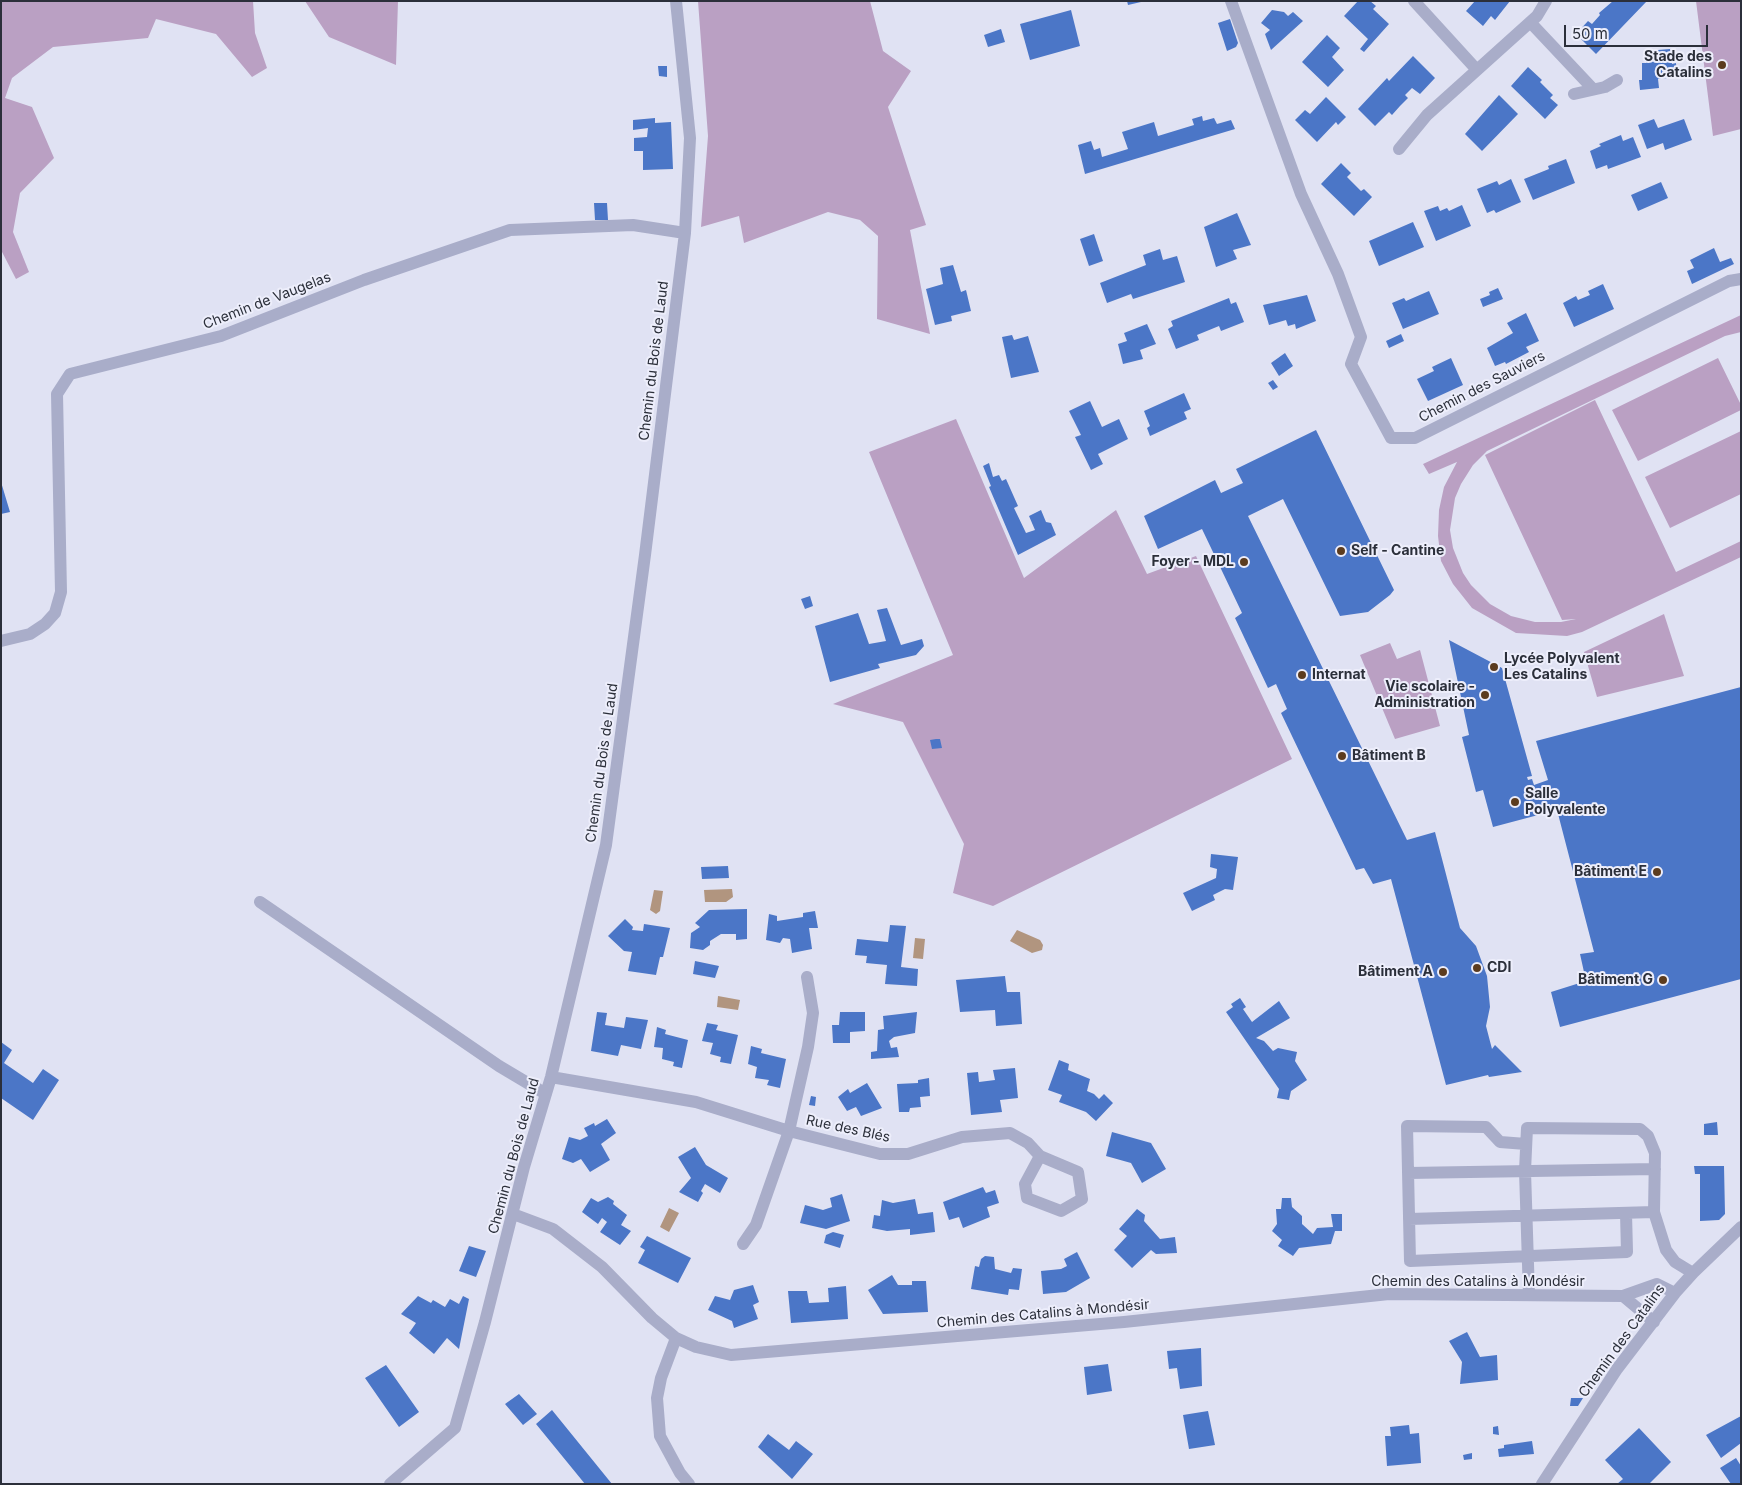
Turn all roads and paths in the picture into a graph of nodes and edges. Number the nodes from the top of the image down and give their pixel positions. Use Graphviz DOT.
graph roads {
  1 [pos="676,1"];
  2 [pos="1231,1"];
  3 [pos="1414,1"];
  4 [pos="1546,1"];
  5 [pos="1530,22"];
  6 [pos="1477,70"];
  7 [pos="1617,80"];
  8 [pos="1592,89"];
  9 [pos="1574,94"];
  10 [pos="1399,149"];
  11 [pos="685,233"];
  12 [pos="1741,279"];
  13 [pos="1,642"];
  14 [pos="260,902"];
  15 [pos="807,977"];
  16 [pos="551,1077"];
  17 [pos="546,1094"];
  18 [pos="789,1131"];
  19 [pos="1526,1144"];
  20 [pos="1040,1156"];
  21 [pos="1655,1169"];
  22 [pos="1525,1171"];
  23 [pos="1408,1173"];
  24 [pos="1654,1212"];
  25 [pos="1626,1213"];
  26 [pos="513,1214"];
  27 [pos="1527,1214"];
  28 [pos="1409,1219"];
  29 [pos="1741,1227"];
  30 [pos="743,1244"];
  31 [pos="1527,1255"];
  32 [pos="1693,1273"];
  33 [pos="1675,1294"];
  34 [pos="1529,1295"];
  35 [pos="1623,1296"];
  36 [pos="1654,1322"];
  37 [pos="676,1338"];
  38 [pos="390,1484"];
  39 [pos="689,1484"];
  40 [pos="1542,1484"];
  1 -- 11 [label="street, Chemin du Bois de Laud"];
  2 -- 12 [label="street, Chemin des Sauviers"];
  3 -- 6 [label="street"];
  4 -- 5 [label="street"];
  5 -- 6 [label="street"];
  5 -- 8 [label="street"];
  6 -- 10 [label="street"];
  7 -- 8 [label="street"];
  8 -- 9 [label="street"];
  11 -- 13 [label="street, Chemin de Vaugelas"];
  11 -- 16 [label="street, Chemin du Bois de Laud"];
  14 -- 17 [label="street"];
  15 -- 18 [label="street, Rue des Blés"];
  16 -- 17 [label="street, Chemin du Bois de Laud"];
  16 -- 18 [label="street, Rue des Blés"];
  17 -- 26 [label="street, Chemin du Bois de Laud"];
  18 -- 20 [label="street, Rue des Blés"];
  18 -- 30 [label="street, Rue des Blés"];
  19 -- 21 [label="street"];
  19 -- 22 [label="street"];
  19 -- 23 [label="street"];
  20 -- 20 [label="street, Rue des Blés"];
  21 -- 22 [label="street"];
  21 -- 24 [label="street"];
  22 -- 23 [label="street"];
  22 -- 27 [label="street"];
  23 -- 28 [label="street"];
  24 -- 25 [label="street"];
  24 -- 32 [label="street"];
  25 -- 27 [label="street"];
  25 -- 31 [label="street"];
  26 -- 37 [label="street, Chemin des Catalins à Mondésir"];
  26 -- 38 [label="street, Chemin du Bois de Laud"];
  27 -- 28 [label="street"];
  27 -- 31 [label="street"];
  28 -- 31 [label="street"];
  29 -- 32 [label="street, Chemin des Catalins"];
  31 -- 34 [label="street"];
  32 -- 33 [label="street, Chemin des Catalins"];
  33 -- 35 [label="street, Chemin des Catalins à Mondésir"];
  33 -- 36 [label="street, Chemin des Catalins"];
  34 -- 35 [label="street, Chemin des Catalins à Mondésir"];
  34 -- 37 [label="street, Chemin des Catalins à Mondésir"];
  35 -- 36 [label="street"];
  36 -- 40 [label="street, Chemin des Catalins"];
  37 -- 39 [label="street"];
}
